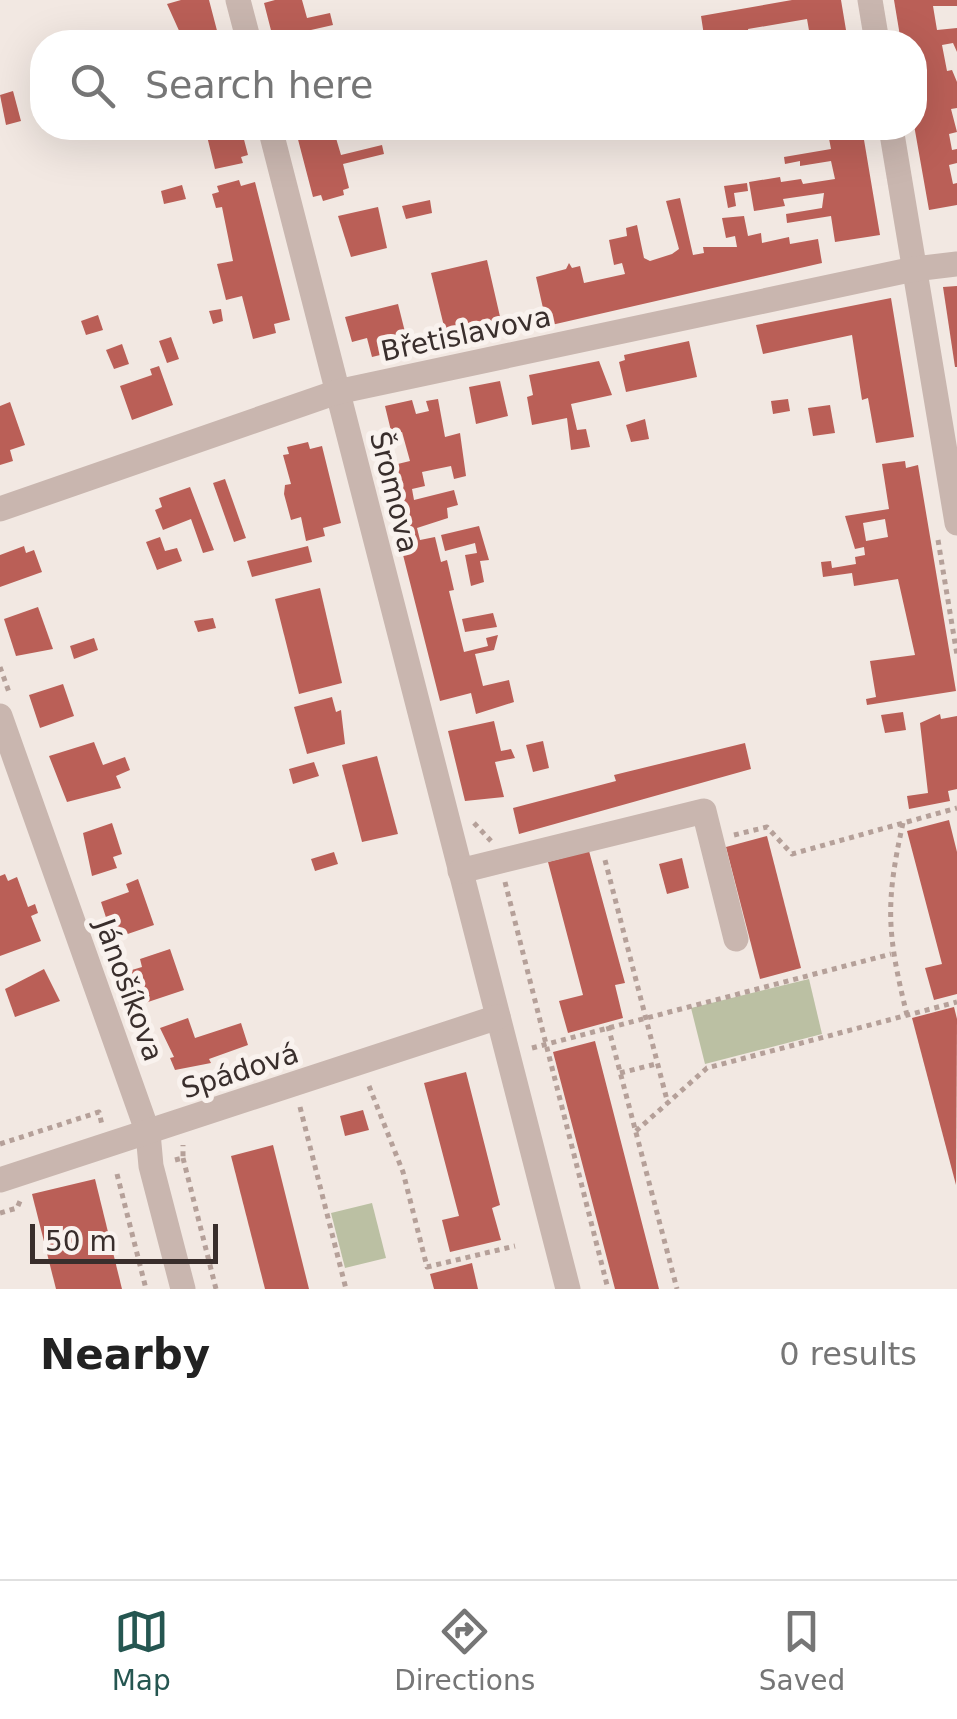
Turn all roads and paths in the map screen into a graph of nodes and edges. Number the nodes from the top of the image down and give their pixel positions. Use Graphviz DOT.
graph roads {
  1 [pos="238,0"];
  2 [pos="870,0"];
  3 [pos="246,30"];
  4 [pos="875,30"];
  5 [pos="273,140"];
  6 [pos="893,140"];
  7 [pos="957,264"];
  8 [pos="914,268"];
  9 [pos="337,392"];
  10 [pos="0,509"];
  11 [pos="957,523"];
  12 [pos="0,716"];
  13 [pos="957,808"];
  14 [pos="903,823"];
  15 [pos="712,841"];
  16 [pos="602,845"];
  17 [pos="502,870"];
  18 [pos="460,871"];
  19 [pos="736,939"];
  20 [pos="892,954"];
  21 [pos="957,1002"];
  22 [pos="645,1015"];
  23 [pos="907,1015"];
  24 [pos="498,1016"];
  25 [pos="608,1026"];
  26 [pos="548,1043"];
  27 [pos="508,1055"];
  28 [pos="657,1064"];
  29 [pos="620,1073"];
  30 [pos="368,1083"];
  31 [pos="295,1084"];
  32 [pos="668,1104"];
  33 [pos="636,1131"];
  34 [pos="148,1133"];
  35 [pos="183,1158"];
  36 [pos="117,1174"];
  37 [pos="0,1180"];
  38 [pos="516,1246"];
  39 [pos="146,1289"];
  40 [pos="183,1289"];
  41 [pos="216,1289"];
  42 [pos="346,1289"];
  43 [pos="568,1289"];
  44 [pos="608,1289"];
  45 [pos="677,1289"];
  1 -- 3 [label="street"];
  2 -- 4 [label="street"];
  5 -- 9 [label="street, Šromova"];
  6 -- 8 [label="street"];
  7 -- 8 [label="street, Břetislavova"];
  8 -- 9 [label="street, Břetislavova"];
  8 -- 11 [label="street"];
  9 -- 10 [label="street, Břetislavova"];
  9 -- 18 [label="street, Šromova"];
  12 -- 34 [label="street, Jánošíkova"];
  13 -- 14 [label="path"];
  14 -- 15 [label="path"];
  14 -- 20 [label="path"];
  15 -- 18 [label="street"];
  15 -- 19 [label="street"];
  16 -- 22 [label="path"];
  17 -- 26 [label="path"];
  18 -- 24 [label="street, Šromova"];
  20 -- 22 [label="path"];
  20 -- 23 [label="path"];
  21 -- 23 [label="path"];
  22 -- 25 [label="path"];
  22 -- 28 [label="path"];
  23 -- 32 [label="path"];
  24 -- 27 [label="street, Šromova"];
  24 -- 31 [label="street, Spádová"];
  25 -- 26 [label="path"];
  25 -- 29 [label="path"];
  26 -- 27 [label="path"];
  26 -- 44 [label="path"];
  27 -- 43 [label="street, Šromova"];
  28 -- 29 [label="path"];
  28 -- 32 [label="path"];
  29 -- 33 [label="path"];
  30 -- 38 [label="path"];
  31 -- 34 [label="street, Spádová"];
  31 -- 42 [label="path"];
  32 -- 33 [label="path"];
  33 -- 45 [label="path"];
  34 -- 37 [label="street, Spádová"];
  34 -- 40 [label="street, Jánošíkova"];
  35 -- 41 [label="path"];
  36 -- 39 [label="path"];
}
